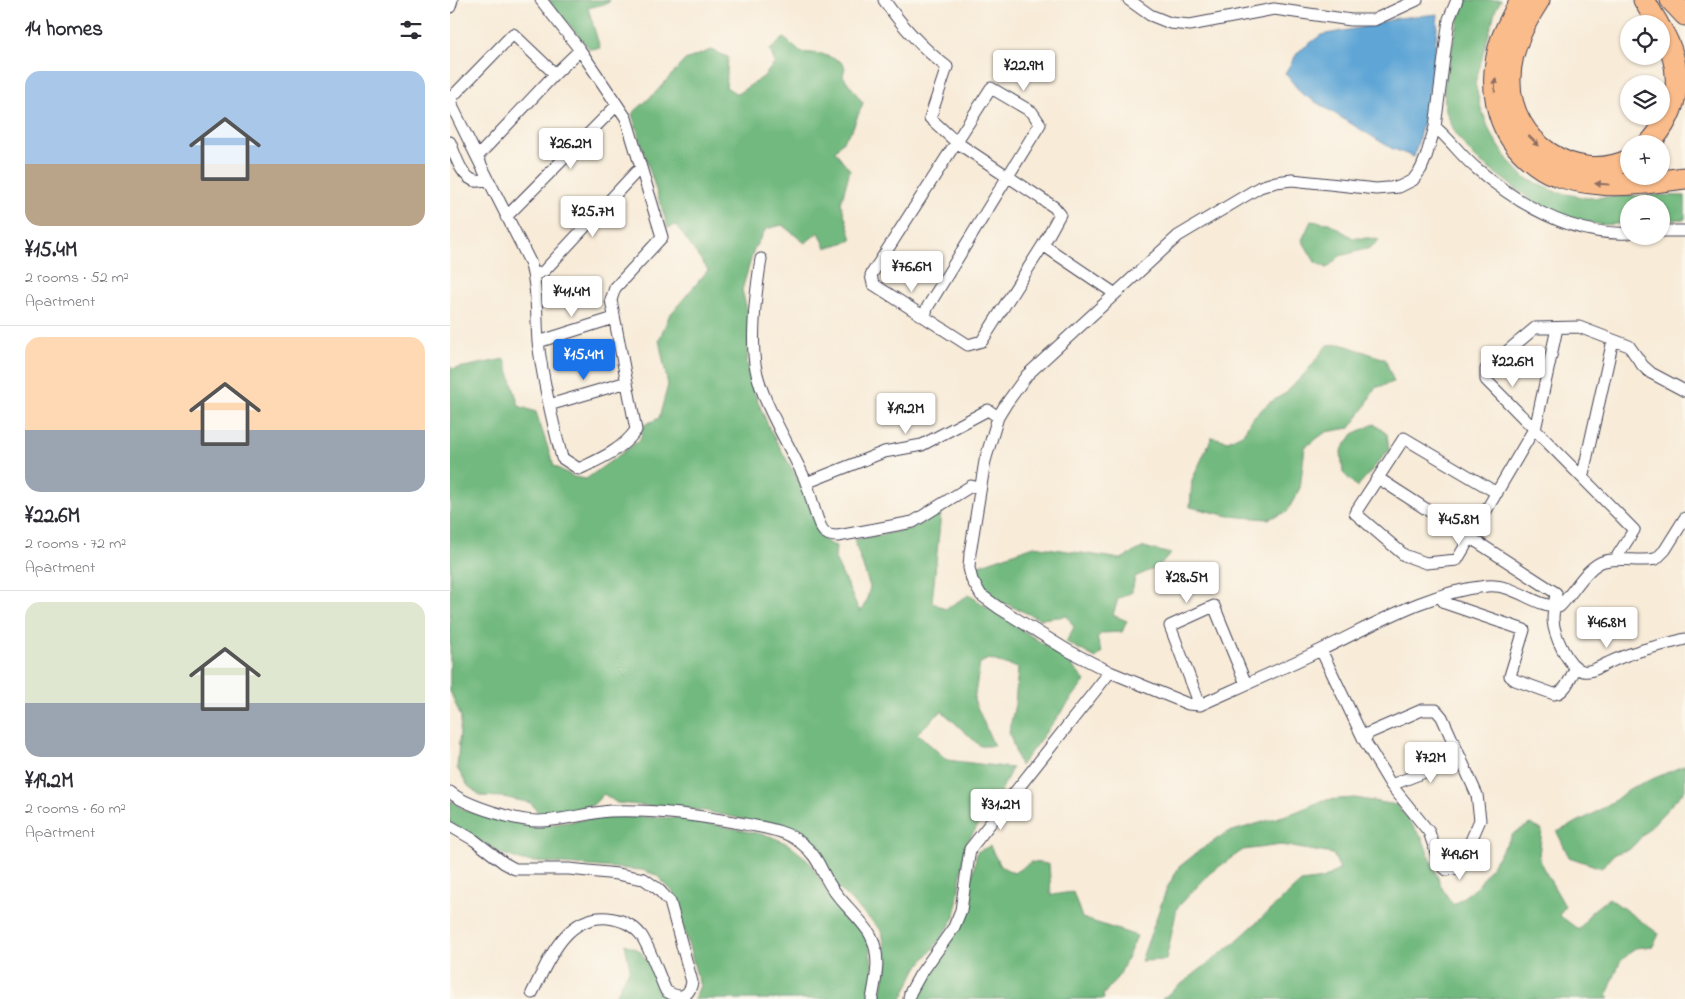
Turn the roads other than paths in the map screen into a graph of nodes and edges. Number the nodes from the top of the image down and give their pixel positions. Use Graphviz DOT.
graph roads {
  1 [pos="452,0"];
  2 [pos="541,0"];
  3 [pos="884,0"];
  4 [pos="1129,0"];
  5 [pos="1417,0"];
  6 [pos="1522,0"];
  7 [pos="1538,0"];
  8 [pos="1644,0"];
  9 [pos="1671,0"];
  10 [pos="1453,1"];
  11 [pos="450,7"];
  12 [pos="1653,15"];
  13 [pos="1685,15"];
  14 [pos="1670,48"];
  15 [pos="580,50"];
  16 [pos="555,74"];
  17 [pos="618,105"];
  18 [pos="1435,127"];
  19 [pos="1657,135"];
  20 [pos="450,142"];
  21 [pos="956,142"];
  22 [pos="477,158"];
  23 [pos="1620,163"];
  24 [pos="642,172"];
  25 [pos="1008,178"];
  26 [pos="1685,178"];
  27 [pos="488,179"];
  28 [pos="506,217"];
  29 [pos="1670,231"];
  30 [pos="1685,231"];
  31 [pos="1620,234"];
  32 [pos="1043,246"];
  33 [pos="761,259"];
  34 [pos="534,275"];
  35 [pos="1114,293"];
  36 [pos="925,317"];
  37 [pos="614,318"];
  38 [pos="1557,328"];
  39 [pos="1613,340"];
  40 [pos="538,342"];
  41 [pos="627,382"];
  42 [pos="1685,391"];
  43 [pos="549,405"];
  44 [pos="998,417"];
  45 [pos="1534,429"];
  46 [pos="1580,476"];
  47 [pos="1378,478"];
  48 [pos="806,483"];
  49 [pos="979,488"];
  50 [pos="1497,493"];
  51 [pos="1685,518"];
  52 [pos="1470,538"];
  53 [pos="1618,560"];
  54 [pos="1439,596"];
  55 [pos="1554,607"];
  56 [pos="1685,639"];
  57 [pos="1321,650"];
  58 [pos="1576,667"];
  59 [pos="1110,672"];
  60 [pos="1246,684"];
  61 [pos="1200,705"];
  62 [pos="1364,740"];
  63 [pos="1461,758"];
  64 [pos="1391,785"];
  65 [pos="450,792"];
  66 [pos="450,826"];
  67 [pos="532,993"];
  68 [pos="872,999"];
  69 [pos="909,999"];
  1 -- 11 [label="street"];
  2 -- 15 [label="street"];
  3 -- 21 [label="street"];
  4 -- 5 [label="street"];
  26 -- 6 [label="highway, one-way"];
  7 -- 23 [label="highway, one-way"];
  8 -- 12 [label="highway"];
  9 -- 13 [label="highway"];
  10 -- 18 [label="street"];
  14 -- 19 [label="highway"];
  15 -- 16 [label="street"];
  15 -- 17 [label="street"];
  16 -- 22 [label="street"];
  16 -- 22 [label="street"];
  17 -- 24 [label="street"];
  17 -- 28 [label="street"];
  18 -- 31 [label="street"];
  18 -- 35 [label="street"];
  20 -- 27 [label="street"];
  21 -- 25 [label="street"];
  21 -- 25 [label="street"];
  21 -- 36 [label="street"];
  22 -- 27 [label="street"];
  24 -- 34 [label="street"];
  24 -- 37 [label="street"];
  25 -- 32 [label="street"];
  25 -- 36 [label="street"];
  27 -- 28 [label="street"];
  28 -- 34 [label="street"];
  29 -- 30 [label="street"];
  32 -- 35 [label="street"];
  32 -- 36 [label="street"];
  33 -- 48 [label="street"];
  34 -- 40 [label="street"];
  35 -- 44 [label="street"];
  37 -- 40 [label="street"];
  37 -- 41 [label="street"];
  38 -- 39 [label="street"];
  38 -- 45 [label="street"];
  38 -- 45 [label="street"];
  39 -- 42 [label="street"];
  39 -- 46 [label="street"];
  40 -- 43 [label="street"];
  41 -- 43 [label="street"];
  41 -- 43 [label="street"];
  44 -- 48 [label="street"];
  44 -- 49 [label="street"];
  45 -- 46 [label="street"];
  45 -- 50 [label="street"];
  46 -- 53 [label="street"];
  47 -- 50 [label="street"];
  47 -- 52 [label="street"];
  47 -- 52 [label="street"];
  48 -- 49 [label="street"];
  49 -- 59 [label="street"];
  50 -- 52 [label="street"];
  51 -- 53 [label="street"];
  52 -- 55 [label="street"];
  53 -- 55 [label="street"];
  54 -- 55 [label="street"];
  54 -- 57 [label="street"];
  54 -- 58 [label="street"];
  55 -- 58 [label="street"];
  56 -- 58 [label="street"];
  57 -- 60 [label="street"];
  57 -- 62 [label="street"];
  59 -- 61 [label="street"];
  59 -- 69 [label="street"];
  60 -- 61 [label="street"];
  60 -- 61 [label="street"];
  62 -- 63 [label="street"];
  62 -- 64 [label="street"];
  63 -- 64 [label="street"];
  63 -- 64 [label="street"];
  65 -- 68 [label="street"];
  66 -- 67 [label="street"];
}
